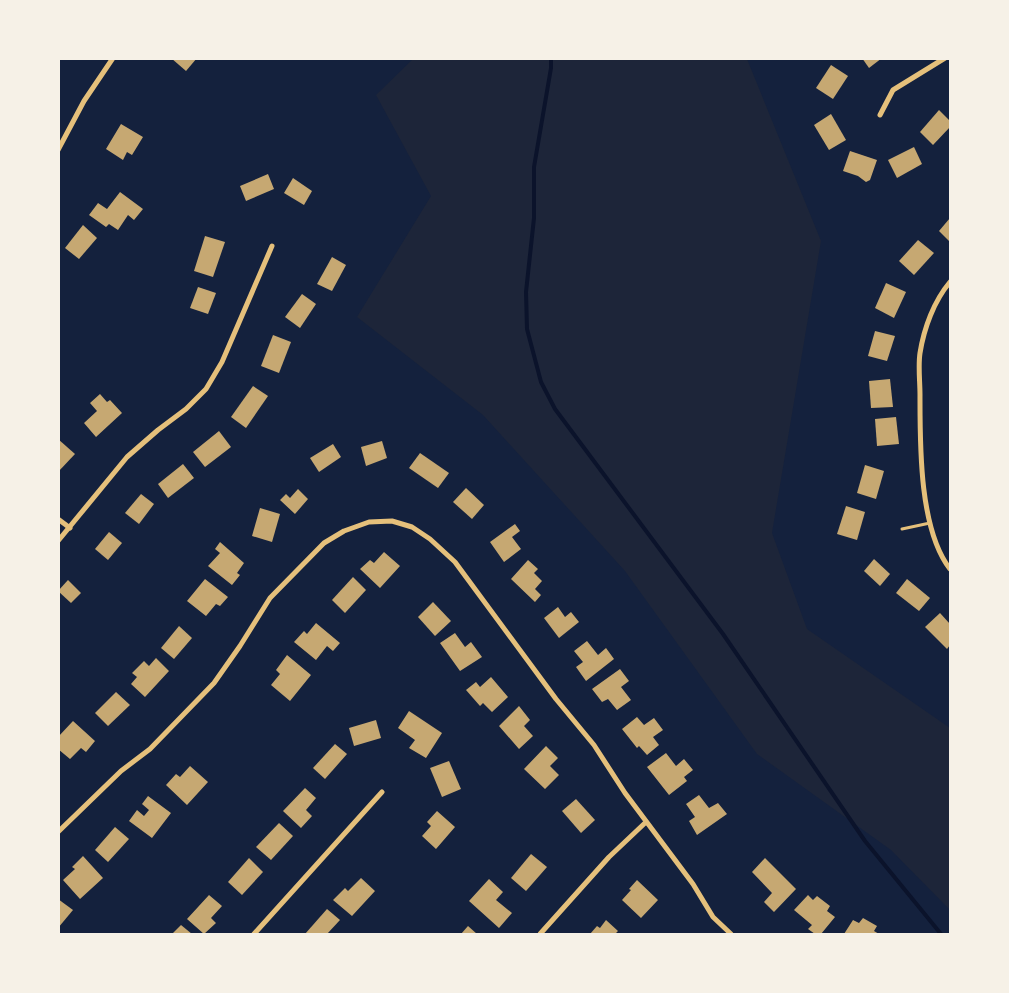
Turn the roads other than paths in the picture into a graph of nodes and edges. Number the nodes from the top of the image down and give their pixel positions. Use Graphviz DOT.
graph roads {
  1 [pos="113,58"];
  2 [pos="945,58"];
  3 [pos="880,115"];
  4 [pos="58,150"];
  5 [pos="272,246"];
  6 [pos="951,282"];
  7 [pos="58,519"];
  8 [pos="930,524"];
  9 [pos="70,528"];
  10 [pos="902,529"];
  11 [pos="58,541"];
  12 [pos="951,569"];
  13 [pos="382,792"];
  14 [pos="646,822"];
  15 [pos="58,832"];
  16 [pos="254,934"];
  17 [pos="540,934"];
  18 [pos="731,934"];
  1 -- 4 [label="street"];
  2 -- 3 [label="street"];
  5 -- 9 [label="street"];
  6 -- 8 [label="street"];
  7 -- 9 [label="street"];
  8 -- 10 [label="lane"];
  8 -- 12 [label="street"];
  9 -- 11 [label="street"];
  13 -- 16 [label="street"];
  14 -- 15 [label="street"];
  14 -- 17 [label="street"];
  14 -- 18 [label="street"];
}
